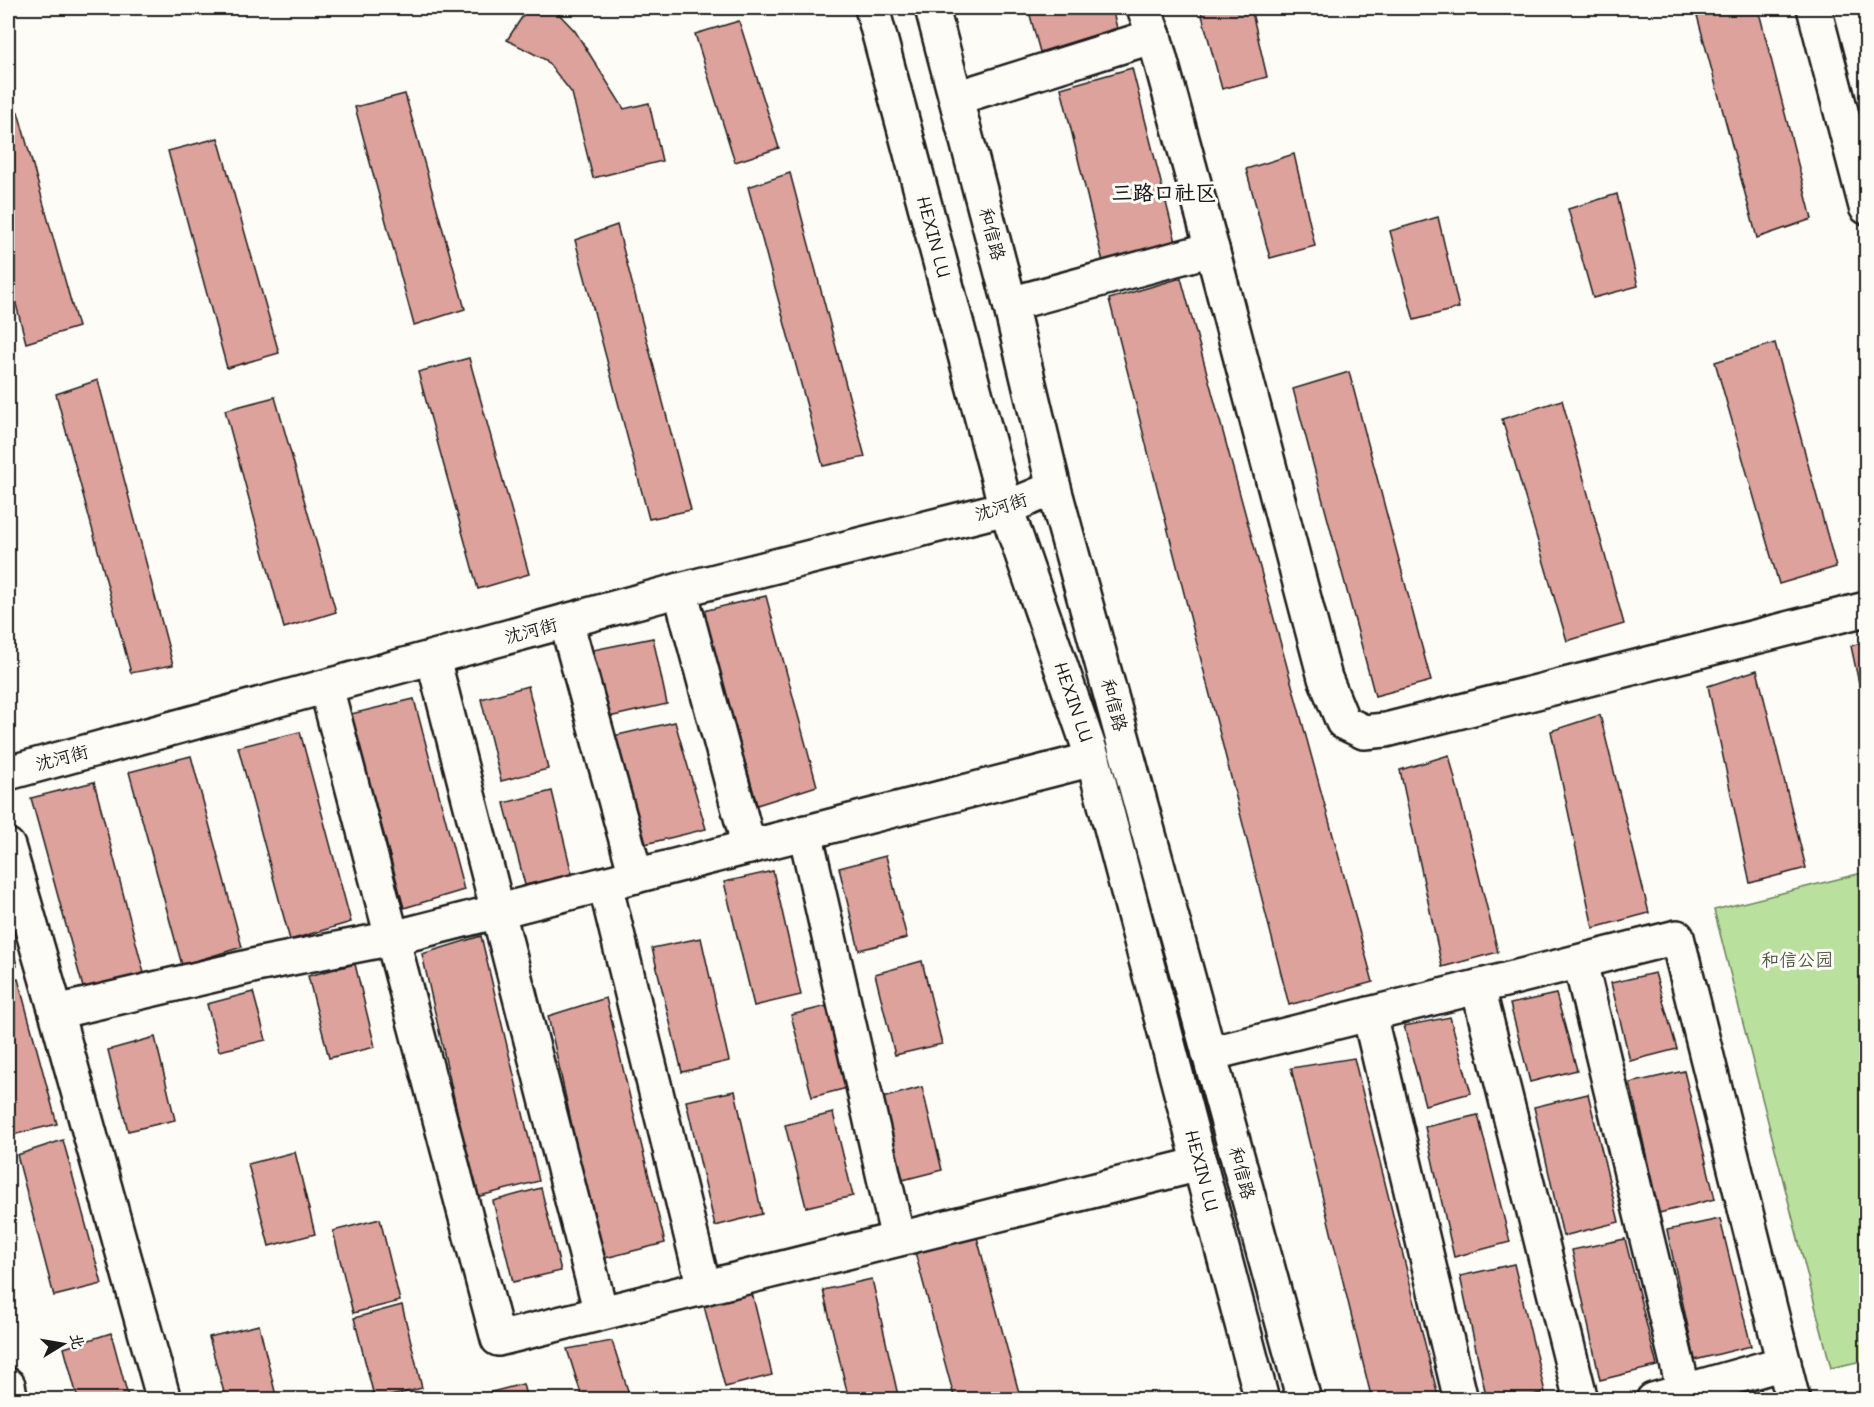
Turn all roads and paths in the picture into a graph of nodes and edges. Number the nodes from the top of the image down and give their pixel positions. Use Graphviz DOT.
graph roads {
  1 [pos="872,8"];
  2 [pos="932,8"];
  3 [pos="1814,8"];
  4 [pos="1149,22"];
  5 [pos="956,98"];
  6 [pos="1866,207"];
  7 [pos="1212,249"];
  8 [pos="1010,304"];
  9 [pos="1054,488"];
  10 [pos="1006,508"];
  11 [pos="680,590"];
  12 [pos="1866,609"];
  13 [pos="566,621"];
  14 [pos="433,658"];
  15 [pos="326,687"];
  16 [pos="1094,759"];
  17 [pos="8,773"];
  18 [pos="805,832"];
  19 [pos="8,846"];
  20 [pos="749,847"];
  21 [pos="621,880"];
  22 [pos="498,911"];
  23 [pos="393,938"];
  24 [pos="1580,962"];
  25 [pos="1478,987"];
  26 [pos="56,1012"];
  27 [pos="1369,1014"];
  28 [pos="1209,1054"];
  29 [pos="1200,1164"];
  30 [pos="898,1239"];
  31 [pos="704,1288"];
  32 [pos="601,1313"];
  33 [pos="1784,1363"];
  34 [pos="8,1385"];
  35 [pos="1685,1395"];
  36 [pos="11,1400"];
  37 [pos="164,1400"];
  38 [pos="1262,1400"];
  39 [pos="1304,1400"];
  40 [pos="1461,1400"];
  41 [pos="1581,1400"];
  42 [pos="1653,1400"];
  43 [pos="1793,1400"];
  1 -- 10 [label="street, HEXIN LU"];
  2 -- 5 [label="street, 和信路"];
  3 -- 6 [label="street"];
  4 -- 5 [label="street"];
  4 -- 7 [label="street"];
  5 -- 8 [label="street, 和信路"];
  7 -- 8 [label="street"];
  7 -- 12 [label="street"];
  8 -- 9 [label="street, 和信路"];
  9 -- 10 [label="street, 沈河街"];
  9 -- 28 [label="street, 和信路"];
  10 -- 11 [label="street, 沈河街"];
  10 -- 16 [label="street, HEXIN LU"];
  11 -- 13 [label="street, 沈河街"];
  11 -- 20 [label="street"];
  13 -- 14 [label="street, 沈河街"];
  13 -- 21 [label="street"];
  14 -- 15 [label="street, 沈河街"];
  14 -- 22 [label="street"];
  15 -- 17 [label="street, 沈河街"];
  15 -- 23 [label="street"];
  16 -- 18 [label="street"];
  16 -- 29 [label="street, HEXIN LU"];
  18 -- 20 [label="street"];
  18 -- 30 [label="street"];
  19 -- 26 [label="street"];
  20 -- 21 [label="street"];
  21 -- 22 [label="street"];
  21 -- 31 [label="street"];
  22 -- 23 [label="street"];
  22 -- 32 [label="street"];
  23 -- 26 [label="street"];
  23 -- 32 [label="street"];
  24 -- 25 [label="street"];
  24 -- 33 [label="street"];
  24 -- 35 [label="street"];
  25 -- 27 [label="street"];
  25 -- 41 [label="street"];
  26 -- 37 [label="street"];
  27 -- 28 [label="street"];
  27 -- 40 [label="street"];
  28 -- 39 [label="street, 和信路"];
  29 -- 30 [label="street"];
  29 -- 38 [label="street, HEXIN LU"];
  30 -- 31 [label="street"];
  31 -- 32 [label="street"];
  33 -- 35 [label="street"];
  33 -- 43 [label="street"];
  34 -- 36 [label="street"];
  35 -- 42 [label="street"];
}
